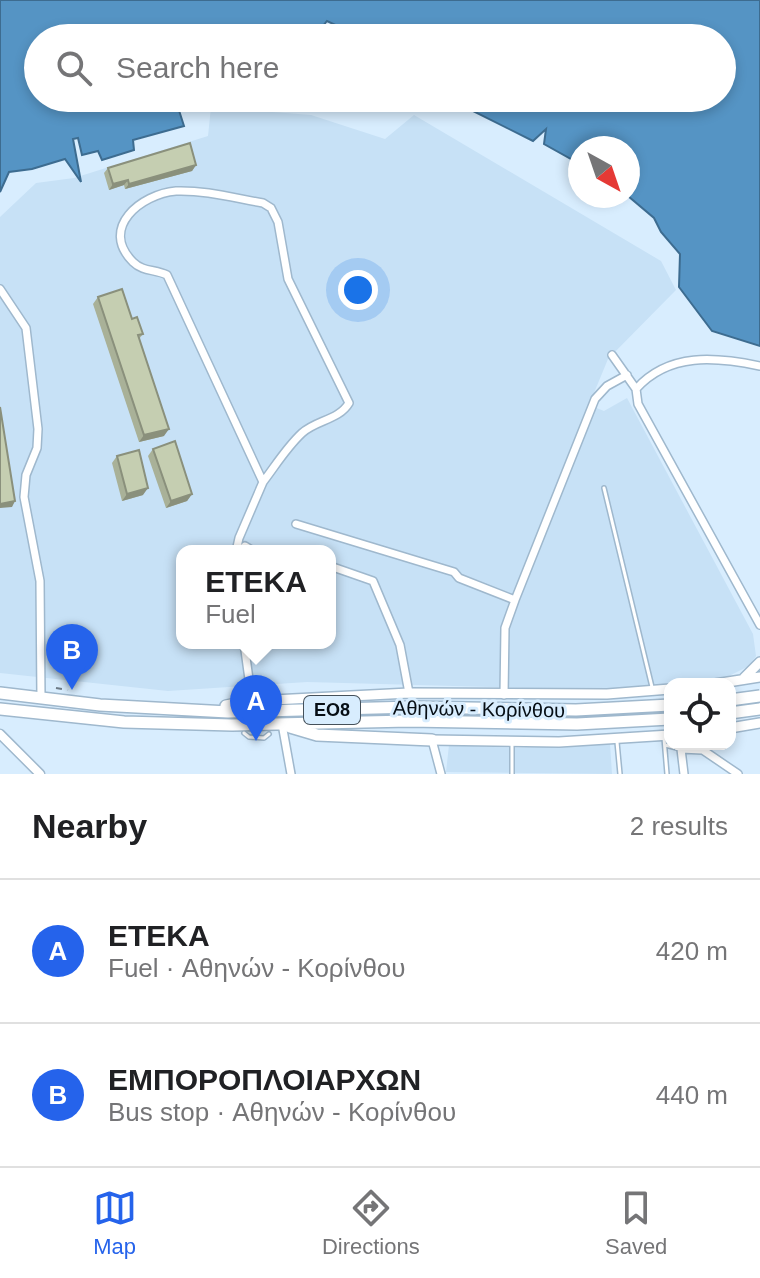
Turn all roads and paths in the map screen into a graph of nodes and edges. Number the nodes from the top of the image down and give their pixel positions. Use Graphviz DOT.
graph roads {
  1 [pos="0,289"];
  2 [pos="612,355"];
  3 [pos="760,366"];
  4 [pos="627,375"];
  5 [pos="636,389"];
  6 [pos="263,482"];
  7 [pos="604,488"];
  8 [pos="296,524"];
  9 [pos="240,545"];
  10 [pos="336,568"];
  11 [pos="515,600"];
  12 [pos="760,625"];
  13 [pos="245,649"];
  14 [pos="760,662"];
  15 [pos="760,677"];
  16 [pos="741,680"];
  17 [pos="736,681"];
  18 [pos="56,688"];
  19 [pos="68,690"];
  20 [pos="664,690"];
  21 [pos="652,691"];
  22 [pos="0,693"];
  23 [pos="409,693"];
  24 [pos="504,695"];
  25 [pos="760,698"];
  26 [pos="41,699"];
  27 [pos="736,700"];
  28 [pos="252,701"];
  29 [pos="664,705"];
  30 [pos="760,708"];
  31 [pos="0,709"];
  32 [pos="202,711"];
  33 [pos="736,712"];
  34 [pos="664,719"];
  35 [pos="760,723"];
  36 [pos="282,724"];
  37 [pos="749,725"];
  38 [pos="736,727"];
  39 [pos="244,733"];
  40 [pos="0,734"];
  41 [pos="269,734"];
  42 [pos="664,739"];
  43 [pos="432,740"];
  44 [pos="616,740"];
  45 [pos="512,742"];
  46 [pos="666,750"];
  47 [pos="681,750"];
  48 [pos="703,750"];
  49 [pos="733,773"];
  50 [pos="38,774"];
  51 [pos="291,774"];
  52 [pos="441,774"];
  53 [pos="512,774"];
  54 [pos="620,774"];
  55 [pos="667,774"];
  56 [pos="684,774"];
  1 -- 26 [label="street"];
  2 -- 4 [label="street"];
  3 -- 5 [label="street"];
  4 -- 5 [label="street"];
  4 -- 11 [label="street"];
  5 -- 12 [label="street"];
  6 -- 6 [label="street"];
  6 -- 9 [label="street"];
  7 -- 21 [label="lane"];
  8 -- 11 [label="street"];
  10 -- 23 [label="street"];
  11 -- 24 [label="street"];
  13 -- 28 [label="street"];
  14 -- 16 [label="main road"];
  15 -- 16 [label="main road"];
  16 -- 17 [label="main road"];
  16 -- 25 [label="main road"];
  18 -- 19 [label="path"];
  20 -- 21 [label="main road"];
  21 -- 24 [label="main road"];
  22 -- 26 [label="highway, Αθηνών - Κορίνθου / ΕΟ8"];
  23 -- 24 [label="main road"];
  23 -- 28 [label="main road"];
  25 -- 27 [label="highway, bridge"];
  26 -- 32 [label="highway, Αθηνών - Κορίνθου / ΕΟ8"];
  28 -- 32 [label="highway"];
  29 -- 32 [label="highway, Αθηνών - Κορίνθου / ΕΟ8"];
  30 -- 33 [label="highway, bridge"];
  30 -- 37 [label="main road"];
  31 -- 36 [label="highway, Αθηνών - Κορίνθου / ΕΟ8"];
  34 -- 36 [label="highway, Αθηνών - Κορίνθου / ΕΟ8"];
  35 -- 37 [label="main road"];
  36 -- 43 [label="highway"];
  36 -- 51 [label="street"];
  37 -- 38 [label="main road"];
  39 -- 41 [label="lane"];
  40 -- 50 [label="street"];
  42 -- 44 [label="main road"];
  43 -- 45 [label="main road"];
  43 -- 52 [label="street"];
  44 -- 45 [label="main road"];
  44 -- 54 [label="lane"];
  45 -- 53 [label="lane"];
  46 -- 55 [label="lane"];
  47 -- 56 [label="street"];
  48 -- 49 [label="street"];
}
